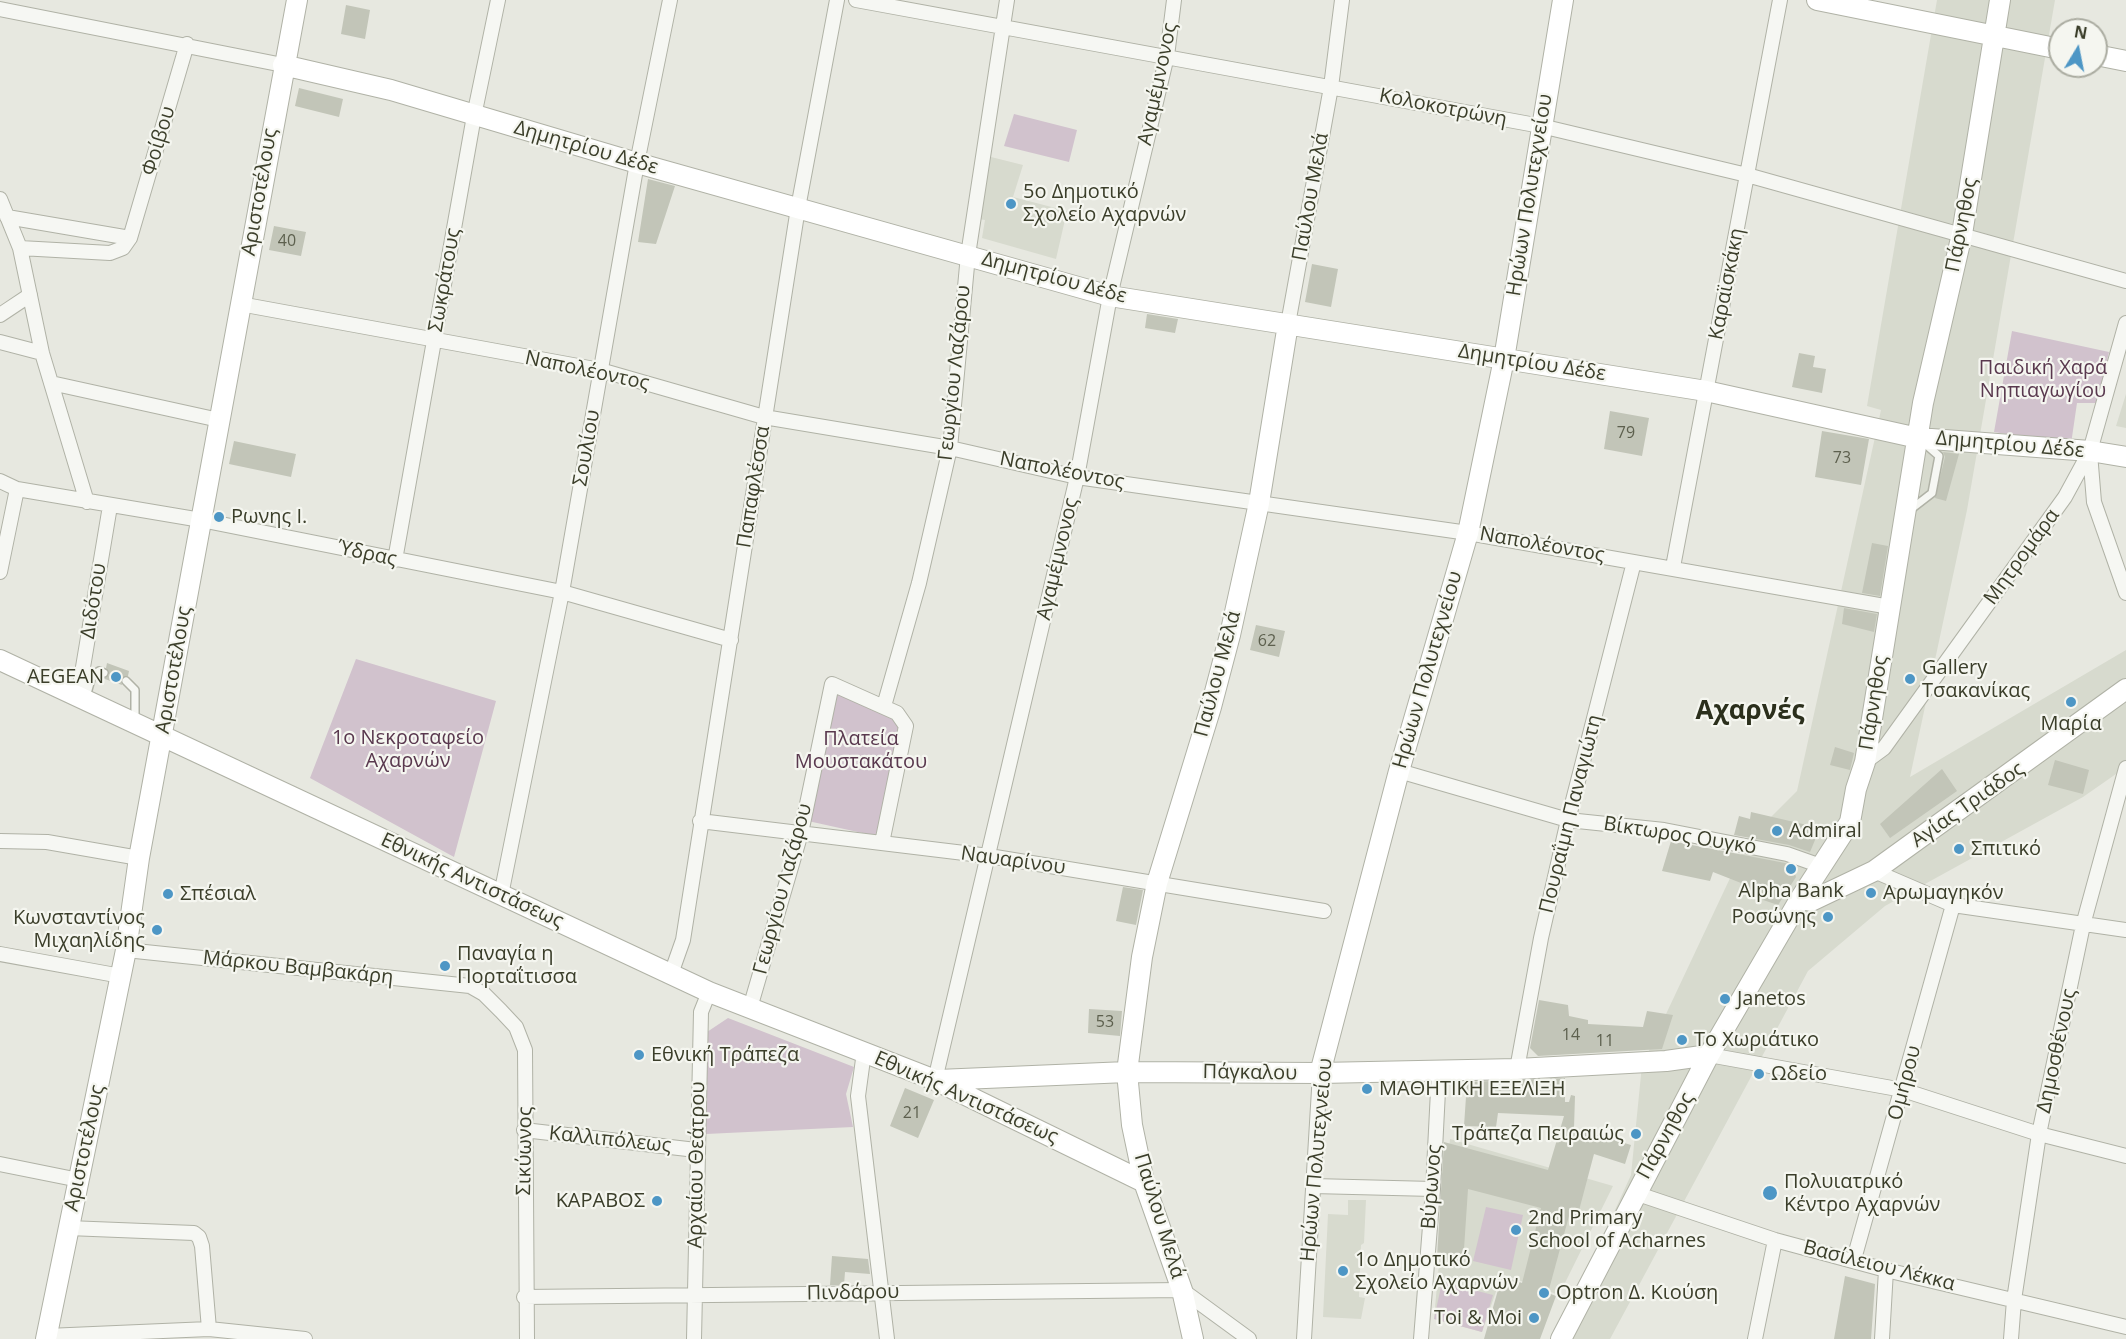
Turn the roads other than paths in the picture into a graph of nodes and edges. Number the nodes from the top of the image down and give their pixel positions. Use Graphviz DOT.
graph roads {
  1 [pos="297,0"];
  2 [pos="498,0"];
  3 [pos="670,0"];
  4 [pos="837,0"];
  5 [pos="856,0"];
  6 [pos="1006,0"];
  7 [pos="1174,0"];
  8 [pos="1342,0"];
  9 [pos="1563,0"];
  10 [pos="1780,0"];
  11 [pos="1817,0"];
  12 [pos="2000,0"];
  13 [pos="0,9"];
  14 [pos="1004,28"];
  15 [pos="1994,38"];
  16 [pos="187,44"];
  17 [pos="2048,47"];
  18 [pos="1167,56"];
  19 [pos="2108,57"];
  20 [pos="2126,61"];
  21 [pos="283,65"];
  22 [pos="1331,87"];
  23 [pos="474,116"];
  24 [pos="1541,126"];
  25 [pos="637,163"];
  26 [pos="1747,175"];
  27 [pos="0,199"];
  28 [pos="798,208"];
  29 [pos="7,217"];
  30 [pos="1962,234"];
  31 [pos="130,238"];
  32 [pos="20,248"];
  33 [pos="968,255"];
  34 [pos="2126,281"];
  35 [pos="30,295"];
  36 [pos="1110,296"];
  37 [pos="240,304"];
  38 [pos="0,315"];
  39 [pos="2126,323"];
  40 [pos="1288,324"];
  41 [pos="434,341"];
  42 [pos="0,342"];
  43 [pos="42,353"];
  44 [pos="1504,359"];
  45 [pos="600,370"];
  46 [pos="51,383"];
  47 [pos="1706,391"];
  48 [pos="765,417"];
  49 [pos="219,420"];
  50 [pos="1918,438"];
  51 [pos="950,448"];
  52 [pos="2090,451"];
  53 [pos="2126,457"];
  54 [pos="1077,477"];
  55 [pos="0,481"];
  56 [pos="16,489"];
  57 [pos="87,502"];
  58 [pos="1258,503"];
  59 [pos="110,506"];
  60 [pos="201,520"];
  61 [pos="1468,532"];
  62 [pos="395,560"];
  63 [pos="1634,562"];
  64 [pos="1673,567"];
  65 [pos="0,572"];
  66 [pos="562,592"];
  67 [pos="2126,593"];
  68 [pos="1890,607"];
  69 [pos="731,640"];
  70 [pos="0,660"];
  71 [pos="104,672"];
  72 [pos="126,681"];
  73 [pos="2126,689"];
  74 [pos="82,698"];
  75 [pos="884,706"];
  76 [pos="135,723"];
  77 [pos="162,736"];
  78 [pos="1864,762"];
  79 [pos="2126,768"];
  80 [pos="1399,771"];
  81 [pos="1568,820"];
  82 [pos="700,821"];
  83 [pos="801,833"];
  84 [pos="0,841"];
  85 [pos="882,843"];
  86 [pos="990,856"];
  87 [pos="139,858"];
  88 [pos="1821,866"];
  89 [pos="1874,872"];
  90 [pos="1157,883"];
  91 [pos="501,895"];
  92 [pos="1800,899"];
  93 [pos="1953,905"];
  94 [pos="1324,911"];
  95 [pos="2083,925"];
  96 [pos="2126,930"];
  97 [pos="126,951"];
  98 [pos="0,954"];
  99 [pos="671,974"];
  100 [pos="121,976"];
  101 [pos="470,986"];
  102 [pos="710,992"];
  103 [pos="750,1008"];
  104 [pos="864,1052"];
  105 [pos="1708,1055"];
  106 [pos="1517,1069"];
  107 [pos="1127,1071"];
  108 [pos="1439,1071"];
  109 [pos="1320,1073"];
  110 [pos="935,1080"];
  111 [pos="1903,1090"];
  112 [pos="524,1130"];
  113 [pos="2039,1134"];
  114 [pos="696,1150"];
  115 [pos="2126,1156"];
  116 [pos="0,1164"];
  117 [pos="79,1180"];
  118 [pos="1144,1182"];
  119 [pos="1313,1186"];
  120 [pos="1433,1189"];
  121 [pos="1635,1193"];
  122 [pos="68,1228"];
  123 [pos="1775,1240"];
  124 [pos="1854,1259"];
  125 [pos="1886,1270"];
  126 [pos="1182,1290"];
  127 [pos="882,1293"];
  128 [pos="695,1295"];
  129 [pos="525,1297"];
  130 [pos="2014,1300"];
  131 [pos="2126,1327"];
  132 [pos="210,1329"];
  133 [pos="46,1337"];
  134 [pos="304,1339"];
  135 [pos="526,1339"];
  136 [pos="694,1339"];
  137 [pos="887,1339"];
  138 [pos="1193,1339"];
  139 [pos="1249,1339"];
  140 [pos="1304,1339"];
  141 [pos="1421,1339"];
  142 [pos="1561,1339"];
  143 [pos="1755,1339"];
  144 [pos="1882,1339"];
  145 [pos="2011,1339"];
  1 -- 21 [label="street, Αριστοτέλους"];
  2 -- 23 [label="street, Σωκράτους"];
  3 -- 25 [label="street, Σουλίου"];
  4 -- 28 [label="street, Παπαφλέσσα"];
  5 -- 14 [label="street, Κολοκοτρώνη"];
  6 -- 14 [label="street, Γεωργίου Λαζάρου"];
  7 -- 18 [label="street, Αγαμέμνονος"];
  8 -- 22 [label="street, Παύλου Μελά"];
  9 -- 24 [label="street, Ηρώων Πολυτεχνείου"];
  10 -- 26 [label="street, Καραϊσκάκη"];
  11 -- 15 [label="street"];
  12 -- 15 [label="street, Πάρνηθος"];
  13 -- 16 [label="street, Δημητρίου Δέδε"];
  14 -- 18 [label="street, Κολοκοτρώνη"];
  14 -- 33 [label="street, Γεωργίου Λαζάρου"];
  15 -- 17 [label="street"];
  15 -- 30 [label="street, Πάρνηθος"];
  16 -- 21 [label="street, Δημητρίου Δέδε"];
  16 -- 31 [label="street, Φοίβου"];
  18 -- 22 [label="street, Κολοκοτρώνη"];
  18 -- 36 [label="street, Αγαμέμνονος"];
  19 -- 20 [label="street"];
  21 -- 23 [label="street, Δημητρίου Δέδε"];
  21 -- 37 [label="street, Αριστοτέλους"];
  22 -- 24 [label="street, Κολοκοτρώνη"];
  22 -- 40 [label="street, Παύλου Μελά"];
  23 -- 25 [label="street, Δημητρίου Δέδε"];
  23 -- 41 [label="street, Σωκράτους"];
  24 -- 26 [label="street, Κολοκοτρώνη"];
  24 -- 44 [label="street, Ηρώων Πολυτεχνείου"];
  25 -- 28 [label="street, Δημητρίου Δέδε"];
  25 -- 45 [label="street, Σουλίου"];
  26 -- 30 [label="street, Κολοκοτρώνη"];
  26 -- 47 [label="street, Καραϊσκάκη"];
  27 -- 29 [label="street"];
  28 -- 33 [label="street, Δημητρίου Δέδε"];
  28 -- 48 [label="street, Παπαφλέσσα"];
  29 -- 31 [label="street"];
  29 -- 32 [label="street"];
  30 -- 34 [label="street, Κολοκοτρώνη"];
  30 -- 50 [label="street, Πάρνηθος"];
  31 -- 32 [label="street"];
  32 -- 35 [label="street"];
  33 -- 36 [label="street, Δημητρίου Δέδε"];
  33 -- 51 [label="street, Γεωργίου Λαζάρου"];
  35 -- 38 [label="street"];
  35 -- 43 [label="street"];
  36 -- 40 [label="street, Δημητρίου Δέδε"];
  36 -- 54 [label="street, Αγαμέμνονος"];
  37 -- 41 [label="street, Ναπολέοντος"];
  37 -- 49 [label="street, Αριστοτέλους"];
  39 -- 52 [label="street, Μητρομάρα"];
  40 -- 44 [label="street, Δημητρίου Δέδε"];
  40 -- 58 [label="street, Παύλου Μελά"];
  41 -- 45 [label="street, Ναπολέοντος"];
  41 -- 62 [label="street, Σωκράτους"];
  42 -- 43 [label="street"];
  43 -- 46 [label="street"];
  44 -- 47 [label="street, Δημητρίου Δέδε"];
  44 -- 61 [label="street, Ηρώων Πολυτεχνείου"];
  45 -- 48 [label="street, Ναπολέοντος"];
  45 -- 66 [label="street, Σουλίου"];
  46 -- 49 [label="street"];
  46 -- 57 [label="street"];
  47 -- 50 [label="street, Δημητρίου Δέδε"];
  47 -- 64 [label="street, Καραϊσκάκη"];
  48 -- 51 [label="street, Ναπολέοντος"];
  48 -- 69 [label="street, Παπαφλέσσα"];
  49 -- 60 [label="street, Αριστοτέλους"];
  50 -- 52 [label="street, Δημητρίου Δέδε"];
  50 -- 68 [label="street, Πάρνηθος"];
  51 -- 54 [label="street, Ναπολέοντος"];
  51 -- 75 [label="street, Γεωργίου Λαζάρου"];
  52 -- 53 [label="street, Δημητρίου Δέδε"];
  52 -- 67 [label="street"];
  52 -- 78 [label="street, Μητρομάρα"];
  54 -- 58 [label="street, Ναπολέοντος"];
  54 -- 86 [label="street, Αγαμέμνονος"];
  55 -- 56 [label="street, Ύδρας"];
  56 -- 57 [label="street, Ύδρας"];
  56 -- 65 [label="street"];
  57 -- 59 [label="street, Ύδρας"];
  58 -- 61 [label="street, Ναπολέοντος"];
  58 -- 90 [label="street, Παύλου Μελά"];
  59 -- 60 [label="street, Ύδρας"];
  59 -- 74 [label="street, Διδότου"];
  60 -- 62 [label="street, Ύδρας"];
  60 -- 77 [label="street, Αριστοτέλους"];
  61 -- 63 [label="street, Ναπολέοντος"];
  61 -- 80 [label="street, Ηρώων Πολυτεχνείου"];
  62 -- 66 [label="street, Ύδρας"];
  63 -- 64 [label="street, Ναπολέοντος"];
  63 -- 81 [label="street, Πουραΐμη Παναγιώτη"];
  64 -- 68 [label="street, Ναπολέοντος"];
  66 -- 69 [label="street, Ύδρας"];
  66 -- 91 [label="street, Σουλίου"];
  68 -- 78 [label="street, Πάρνηθος"];
  69 -- 82 [label="street, Παπαφλέσσα"];
  70 -- 74 [label="street, Εθνικής Αντιστάσεως"];
  71 -- 74 [label="lane"];
  72 -- 76 [label="lane"];
  73 -- 89 [label="street, Αγίας Τριάδος"];
  74 -- 76 [label="street, Εθνικής Αντιστάσεως"];
  75 -- 83 [label="street, Γεωργίου Λαζάρου"];
  75 -- 85 [label="street, Γεωργίου Λαζάρου"];
  76 -- 77 [label="street, Εθνικής Αντιστάσεως"];
  77 -- 87 [label="street, Αριστοτέλους"];
  77 -- 91 [label="street, Εθνικής Αντιστάσεως"];
  78 -- 88 [label="street, Πάρνηθος"];
  79 -- 95 [label="street, Δημοσθένους"];
  80 -- 81 [label="street, Βίκτωρος Ουγκό"];
  80 -- 109 [label="street, Ηρώων Πολυτεχνείου"];
  81 -- 88 [label="street, Βίκτωρος Ουγκό"];
  81 -- 106 [label="street, Πουραΐμη Παναγιώτη"];
  82 -- 83 [label="street, Ναυαρίνου"];
  82 -- 99 [label="street, Παπαφλέσσα"];
  83 -- 85 [label="street, Ναυαρίνου"];
  83 -- 103 [label="street, Γεωργίου Λαζάρου"];
  84 -- 87 [label="street"];
  85 -- 86 [label="street, Ναυαρίνου"];
  86 -- 90 [label="street, Ναυαρίνου"];
  86 -- 110 [label="street, Αγαμέμνονος"];
  87 -- 97 [label="street, Αριστοτέλους"];
  88 -- 92 [label="street, Πάρνηθος"];
  89 -- 92 [label="street, Αγίας Τριάδος"];
  89 -- 93 [label="street"];
  90 -- 94 [label="street, Ναυαρίνου"];
  90 -- 107 [label="street, Παύλου Μελά"];
  91 -- 99 [label="street, Εθνικής Αντιστάσεως"];
  92 -- 105 [label="street, Πάρνηθος"];
  93 -- 95 [label="street"];
  93 -- 111 [label="street, Ομήρου"];
  95 -- 96 [label="street"];
  95 -- 113 [label="street, Δημοσθένους"];
  97 -- 100 [label="street, Αριστοτέλους"];
  97 -- 101 [label="street, Μάρκου Βαμβακάρη"];
  98 -- 100 [label="street"];
  99 -- 102 [label="street, Εθνικής Αντιστάσεως"];
  100 -- 117 [label="street, Αριστοτέλους"];
  101 -- 112 [label="street, Σικύωνος"];
  102 -- 103 [label="street, Εθνικής Αντιστάσεως"];
  102 -- 114 [label="street, Αρχαίου Θεάτρου"];
  103 -- 104 [label="street, Εθνικής Αντιστάσεως"];
  104 -- 110 [label="street, Εθνικής Αντιστάσεως"];
  104 -- 127 [label="street"];
  105 -- 106 [label="street, Πάγκαλου"];
  105 -- 111 [label="street"];
  105 -- 121 [label="street, Πάρνηθος"];
  106 -- 108 [label="street, Πάγκαλου"];
  107 -- 109 [label="street, Πάγκαλου"];
  107 -- 110 [label="street, Πάγκαλου"];
  107 -- 118 [label="street, Παύλου Μελά"];
  108 -- 109 [label="street, Πάγκαλου"];
  108 -- 120 [label="street, Βύρωνος"];
  109 -- 119 [label="street, Ηρώων Πολυτεχνείου"];
  110 -- 118 [label="street, Εθνικής Αντιστάσεως"];
  111 -- 113 [label="street"];
  111 -- 124 [label="street, Ομήρου"];
  112 -- 114 [label="street, Καλλιπόλεως"];
  112 -- 129 [label="street, Σικύωνος"];
  113 -- 115 [label="street"];
  113 -- 130 [label="street, Δημοσθένους"];
  114 -- 128 [label="street, Αρχαίου Θεάτρου"];
  116 -- 117 [label="street"];
  117 -- 122 [label="street, Αριστοτέλους"];
  118 -- 126 [label="street, Παύλου Μελά"];
  119 -- 120 [label="street"];
  119 -- 140 [label="street, Ηρώων Πολυτεχνείου"];
  120 -- 141 [label="street, Βύρωνος"];
  121 -- 123 [label="street, Βασίλειου Λέκκα"];
  121 -- 142 [label="street, Πάρνηθος"];
  122 -- 132 [label="street"];
  122 -- 133 [label="street, Αριστοτέλους"];
  123 -- 124 [label="street, Βασίλειου Λέκκα"];
  123 -- 143 [label="street"];
  124 -- 125 [label="street, Βασίλειου Λέκκα"];
  125 -- 130 [label="street, Βασίλειου Λέκκα"];
  125 -- 144 [label="street"];
  126 -- 127 [label="street, Πινδάρου"];
  126 -- 138 [label="street, Παύλου Μελά"];
  126 -- 139 [label="street"];
  127 -- 128 [label="street, Πινδάρου"];
  127 -- 137 [label="street"];
  128 -- 129 [label="street, Πινδάρου"];
  128 -- 136 [label="street, Αρχαίου Θεάτρου"];
  129 -- 135 [label="street, Σικύωνος"];
  130 -- 131 [label="street, Βασίλειου Λέκκα"];
  130 -- 145 [label="street, Δημοσθένους"];
  132 -- 133 [label="street"];
  132 -- 134 [label="street"];
}
